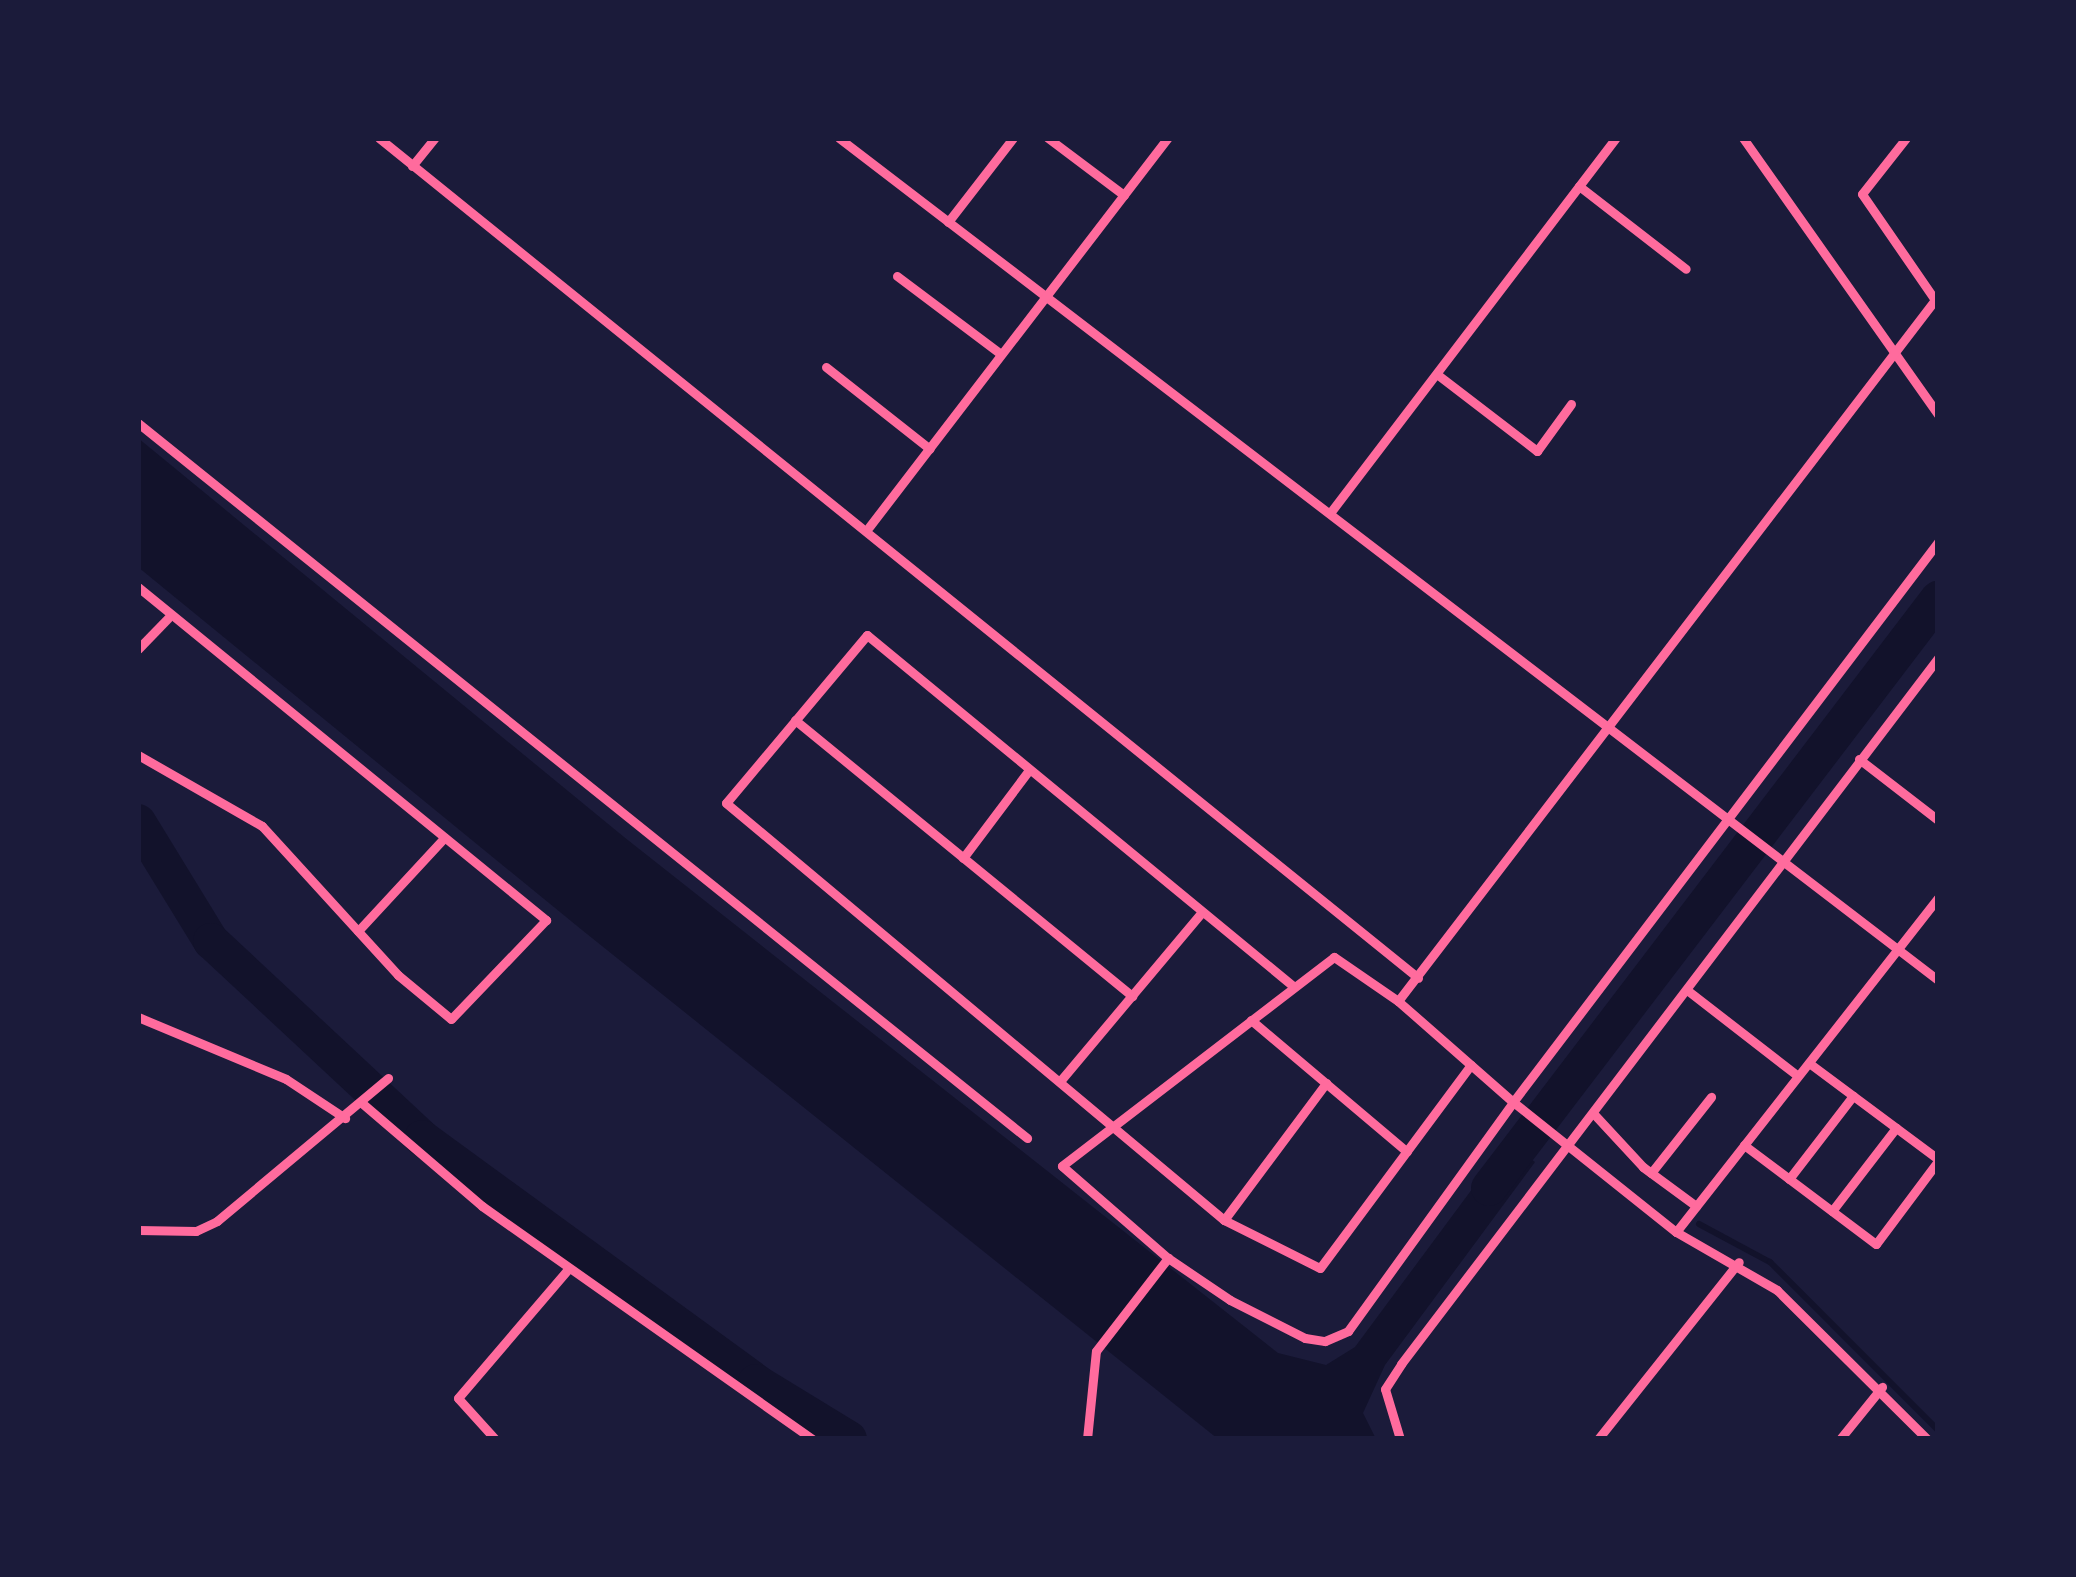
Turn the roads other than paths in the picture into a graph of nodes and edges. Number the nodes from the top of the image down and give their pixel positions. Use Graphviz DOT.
graph roads {
  1 [pos="379,138"];
  2 [pos="434,138"];
  3 [pos="839,138"];
  4 [pos="1013,138"];
  5 [pos="1048,138"];
  6 [pos="1168,138"];
  7 [pos="1616,138"];
  8 [pos="1743,138"];
  9 [pos="1906,138"];
  10 [pos="412,166"];
  11 [pos="1579,186"];
  12 [pos="1124,195"];
  13 [pos="948,222"];
  14 [pos="1686,268"];
  15 [pos="897,276"];
  16 [pos="1046,295"];
  17 [pos="1936,298"];
  18 [pos="1895,353"];
  19 [pos="1001,354"];
  20 [pos="826,368"];
  21 [pos="1438,375"];
  22 [pos="1570,404"];
  23 [pos="1938,414"];
  24 [pos="138,423"];
  25 [pos="930,449"];
  26 [pos="1330,513"];
  27 [pos="869,527"];
  28 [pos="1938,542"];
  29 [pos="138,587"];
  30 [pos="168,618"];
  31 [pos="138,649"];
  32 [pos="1938,658"];
  33 [pos="795,720"];
  34 [pos="1610,727"];
  35 [pos="138,754"];
  36 [pos="1859,759"];
  37 [pos="1029,770"];
  38 [pos="1938,820"];
  39 [pos="1734,822"];
  40 [pos="444,838"];
  41 [pos="963,857"];
  42 [pos="1784,864"];
  43 [pos="1938,898"];
  44 [pos="1201,914"];
  45 [pos="358,931"];
  46 [pos="1898,950"];
  47 [pos="1418,978"];
  48 [pos="1938,980"];
  49 [pos="1293,986"];
  50 [pos="1687,990"];
  51 [pos="1132,996"];
  52 [pos="1398,1001"];
  53 [pos="138,1017"];
  54 [pos="1251,1020"];
  55 [pos="1809,1063"];
  56 [pos="1472,1065"];
  57 [pos="1798,1076"];
  58 [pos="388,1078"];
  59 [pos="1061,1080"];
  60 [pos="1326,1083"];
  61 [pos="1853,1096"];
  62 [pos="1711,1097"];
  63 [pos="363,1104"];
  64 [pos="1517,1105"];
  65 [pos="1593,1113"];
  66 [pos="345,1118"];
  67 [pos="1111,1125"];
  68 [pos="1896,1128"];
  69 [pos="1028,1138"];
  70 [pos="1568,1145"];
  71 [pos="1744,1145"];
  72 [pos="1406,1152"];
  73 [pos="1938,1160"];
  74 [pos="1651,1173"];
  75 [pos="1789,1178"];
  76 [pos="1696,1206"];
  77 [pos="1832,1211"];
  78 [pos="1224,1220"];
  79 [pos="138,1230"];
  80 [pos="1676,1232"];
  81 [pos="1168,1258"];
  82 [pos="1739,1262"];
  83 [pos="568,1270"];
  84 [pos="1882,1387"];
  85 [pos="1924,1438"];
  86 [pos="495,1439"];
  87 [pos="812,1439"];
  88 [pos="1087,1439"];
  89 [pos="1400,1439"];
  90 [pos="1598,1439"];
  91 [pos="1840,1439"];
  1 -- 10 [label="street"];
  2 -- 10 [label="street"];
  3 -- 13 [label="street"];
  4 -- 13 [label="street"];
  5 -- 12 [label="street"];
  6 -- 12 [label="street"];
  7 -- 11 [label="street"];
  8 -- 18 [label="street"];
  9 -- 17 [label="street"];
  10 -- 27 [label="street"];
  11 -- 14 [label="street"];
  11 -- 21 [label="street"];
  12 -- 16 [label="street"];
  13 -- 16 [label="street"];
  15 -- 19 [label="street"];
  16 -- 19 [label="street"];
  16 -- 26 [label="street"];
  17 -- 18 [label="street"];
  18 -- 23 [label="street"];
  18 -- 34 [label="street"];
  19 -- 25 [label="street"];
  20 -- 25 [label="street"];
  21 -- 22 [label="street"];
  21 -- 26 [label="street"];
  24 -- 69 [label="street"];
  25 -- 27 [label="street"];
  26 -- 34 [label="street"];
  27 -- 47 [label="street"];
  28 -- 39 [label="street"];
  29 -- 30 [label="street"];
  30 -- 31 [label="street"];
  30 -- 40 [label="street"];
  32 -- 36 [label="street"];
  33 -- 37 [label="street"];
  33 -- 41 [label="street"];
  33 -- 59 [label="street"];
  34 -- 39 [label="street"];
  34 -- 47 [label="street"];
  35 -- 45 [label="street"];
  36 -- 38 [label="street"];
  36 -- 42 [label="street"];
  37 -- 41 [label="street"];
  37 -- 44 [label="street"];
  39 -- 42 [label="street"];
  39 -- 64 [label="street"];
  40 -- 45 [label="street"];
  40 -- 45 [label="street"];
  41 -- 51 [label="street"];
  42 -- 46 [label="street"];
  42 -- 50 [label="street"];
  43 -- 46 [label="street"];
  44 -- 49 [label="street"];
  44 -- 51 [label="street"];
  46 -- 48 [label="street"];
  46 -- 55 [label="street"];
  47 -- 52 [label="street"];
  49 -- 52 [label="street"];
  49 -- 54 [label="street"];
  50 -- 57 [label="street"];
  50 -- 65 [label="street"];
  51 -- 59 [label="street"];
  52 -- 56 [label="street"];
  53 -- 66 [label="street"];
  54 -- 60 [label="street"];
  54 -- 67 [label="street"];
  55 -- 57 [label="street"];
  55 -- 61 [label="street"];
  56 -- 64 [label="street"];
  56 -- 72 [label="street"];
  57 -- 71 [label="street"];
  58 -- 63 [label="street"];
  59 -- 67 [label="street"];
  60 -- 72 [label="street"];
  60 -- 78 [label="street"];
  61 -- 68 [label="street"];
  61 -- 75 [label="street"];
  62 -- 74 [label="street"];
  63 -- 66 [label="street"];
  63 -- 83 [label="street"];
  64 -- 70 [label="street"];
  64 -- 81 [label="street"];
  65 -- 70 [label="street"];
  65 -- 74 [label="street"];
  66 -- 79 [label="street"];
  67 -- 78 [label="street"];
  67 -- 81 [label="street"];
  68 -- 73 [label="street"];
  68 -- 77 [label="street"];
  70 -- 80 [label="street"];
  70 -- 89 [label="street"];
  71 -- 75 [label="street"];
  71 -- 76 [label="street"];
  72 -- 78 [label="street"];
  73 -- 77 [label="street"];
  74 -- 76 [label="street"];
  75 -- 77 [label="street"];
  76 -- 80 [label="street"];
  80 -- 82 [label="street"];
  81 -- 88 [label="street"];
  82 -- 84 [label="street"];
  82 -- 90 [label="street"];
  83 -- 86 [label="street"];
  83 -- 87 [label="street"];
  84 -- 85 [label="street"];
  84 -- 91 [label="street"];
}
